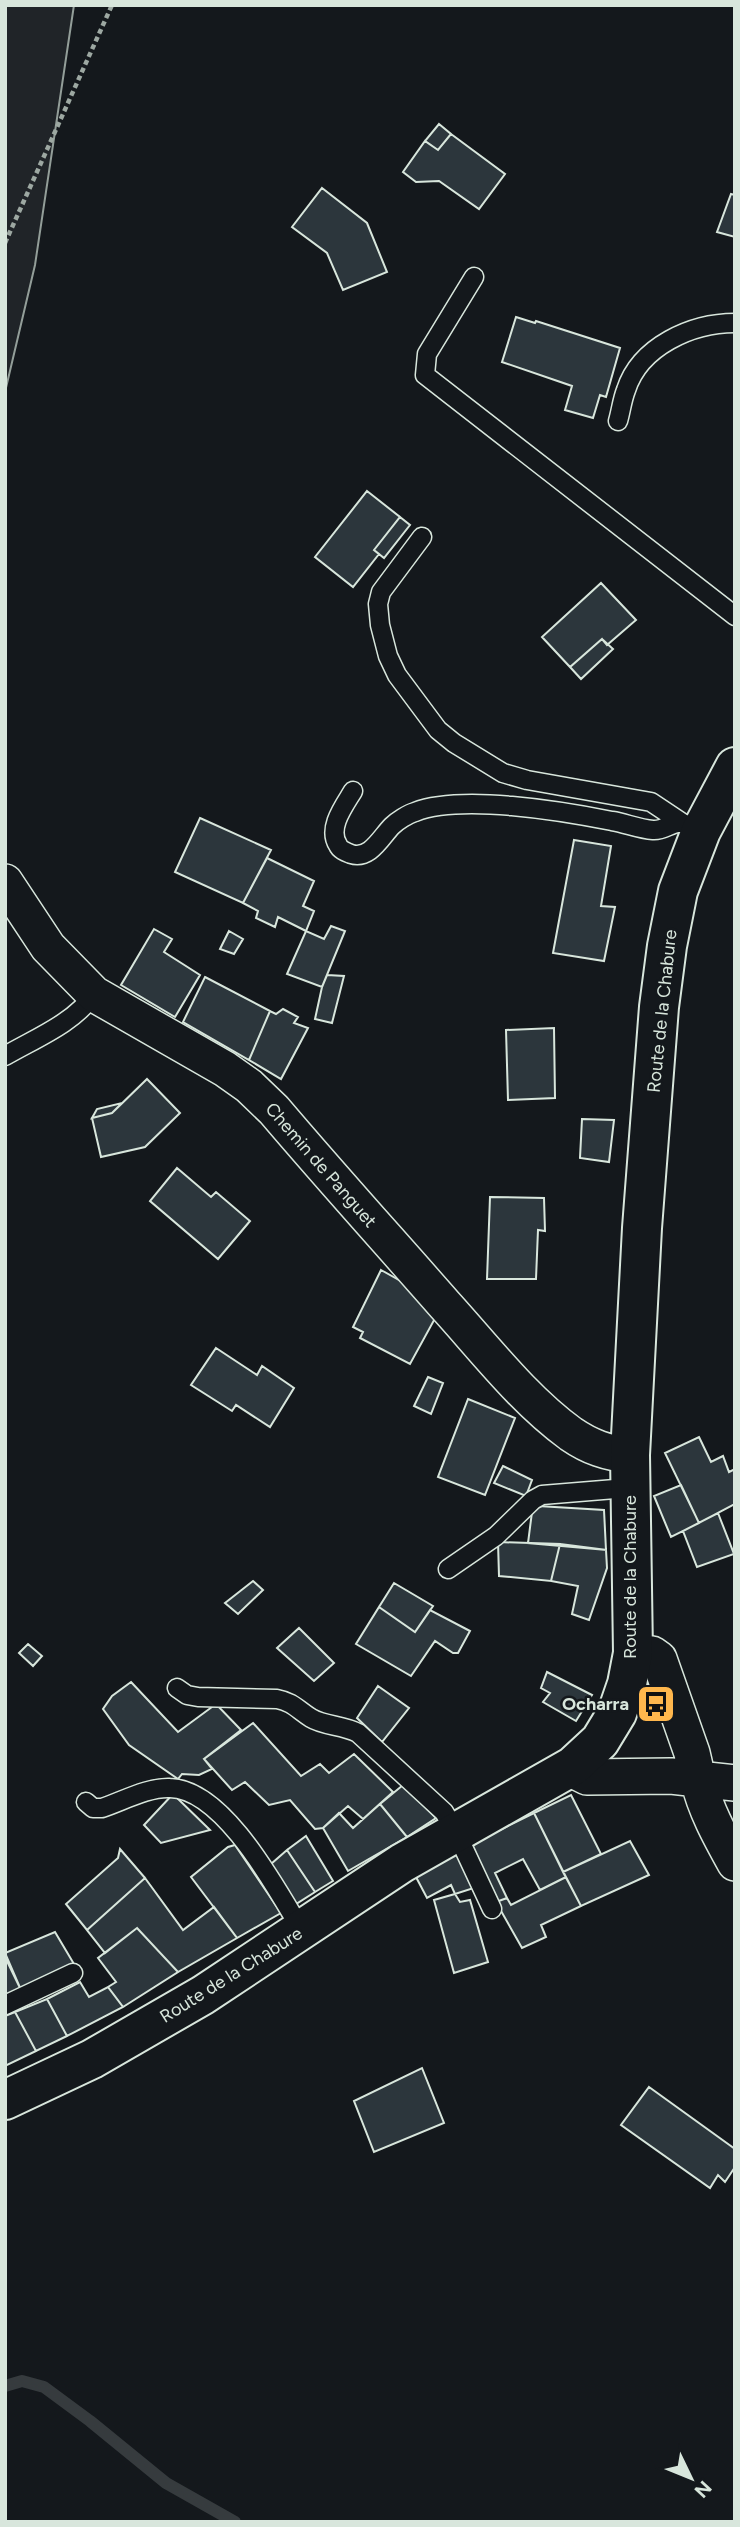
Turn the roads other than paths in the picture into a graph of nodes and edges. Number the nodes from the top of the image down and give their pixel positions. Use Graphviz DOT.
graph roads {
  1 [pos="474,277"];
  2 [pos="735,323"];
  3 [pos="618,422"];
  4 [pos="422,537"];
  5 [pos="735,616"];
  6 [pos="735,767"];
  7 [pos="353,791"];
  8 [pos="691,826"];
  9 [pos="5,881"];
  10 [pos="94,993"];
  11 [pos="5,1056"];
  12 [pos="630,1473"];
  13 [pos="448,1569"];
  14 [pos="633,1653"];
  15 [pos="177,1688"];
  16 [pos="573,1766"];
  17 [pos="698,1779"];
  18 [pos="735,1783"];
  19 [pos="86,1802"];
  20 [pos="456,1832"];
  21 [pos="735,1863"];
  22 [pos="492,1909"];
  23 [pos="302,1931"];
  24 [pos="73,1973"];
  25 [pos="5,2005"];
  26 [pos="5,2100"];
  1 -- 5 [label="lane"];
  2 -- 3 [label="lane"];
  4 -- 8 [label="lane"];
  6 -- 8 [label="main road, Route de la Chabure"];
  7 -- 8 [label="lane"];
  8 -- 12 [label="main road, Route de la Chabure"];
  9 -- 10 [label="street, Chemin de Panguet"];
  10 -- 11 [label="lane"];
  10 -- 12 [label="street, Chemin de Panguet"];
  12 -- 13 [label="lane"];
  12 -- 14 [label="main road, Route de la Chabure"];
  14 -- 16 [label="main road, Route de la Chabure"];
  14 -- 17 [label="street"];
  15 -- 20 [label="lane"];
  16 -- 17 [label="street"];
  16 -- 20 [label="main road, Route de la Chabure"];
  17 -- 18 [label="street"];
  17 -- 21 [label="street"];
  19 -- 23 [label="lane"];
  20 -- 22 [label="lane"];
  20 -- 23 [label="main road, Route de la Chabure"];
  23 -- 26 [label="main road, Route de la Chabure"];
  24 -- 25 [label="lane"];
}
